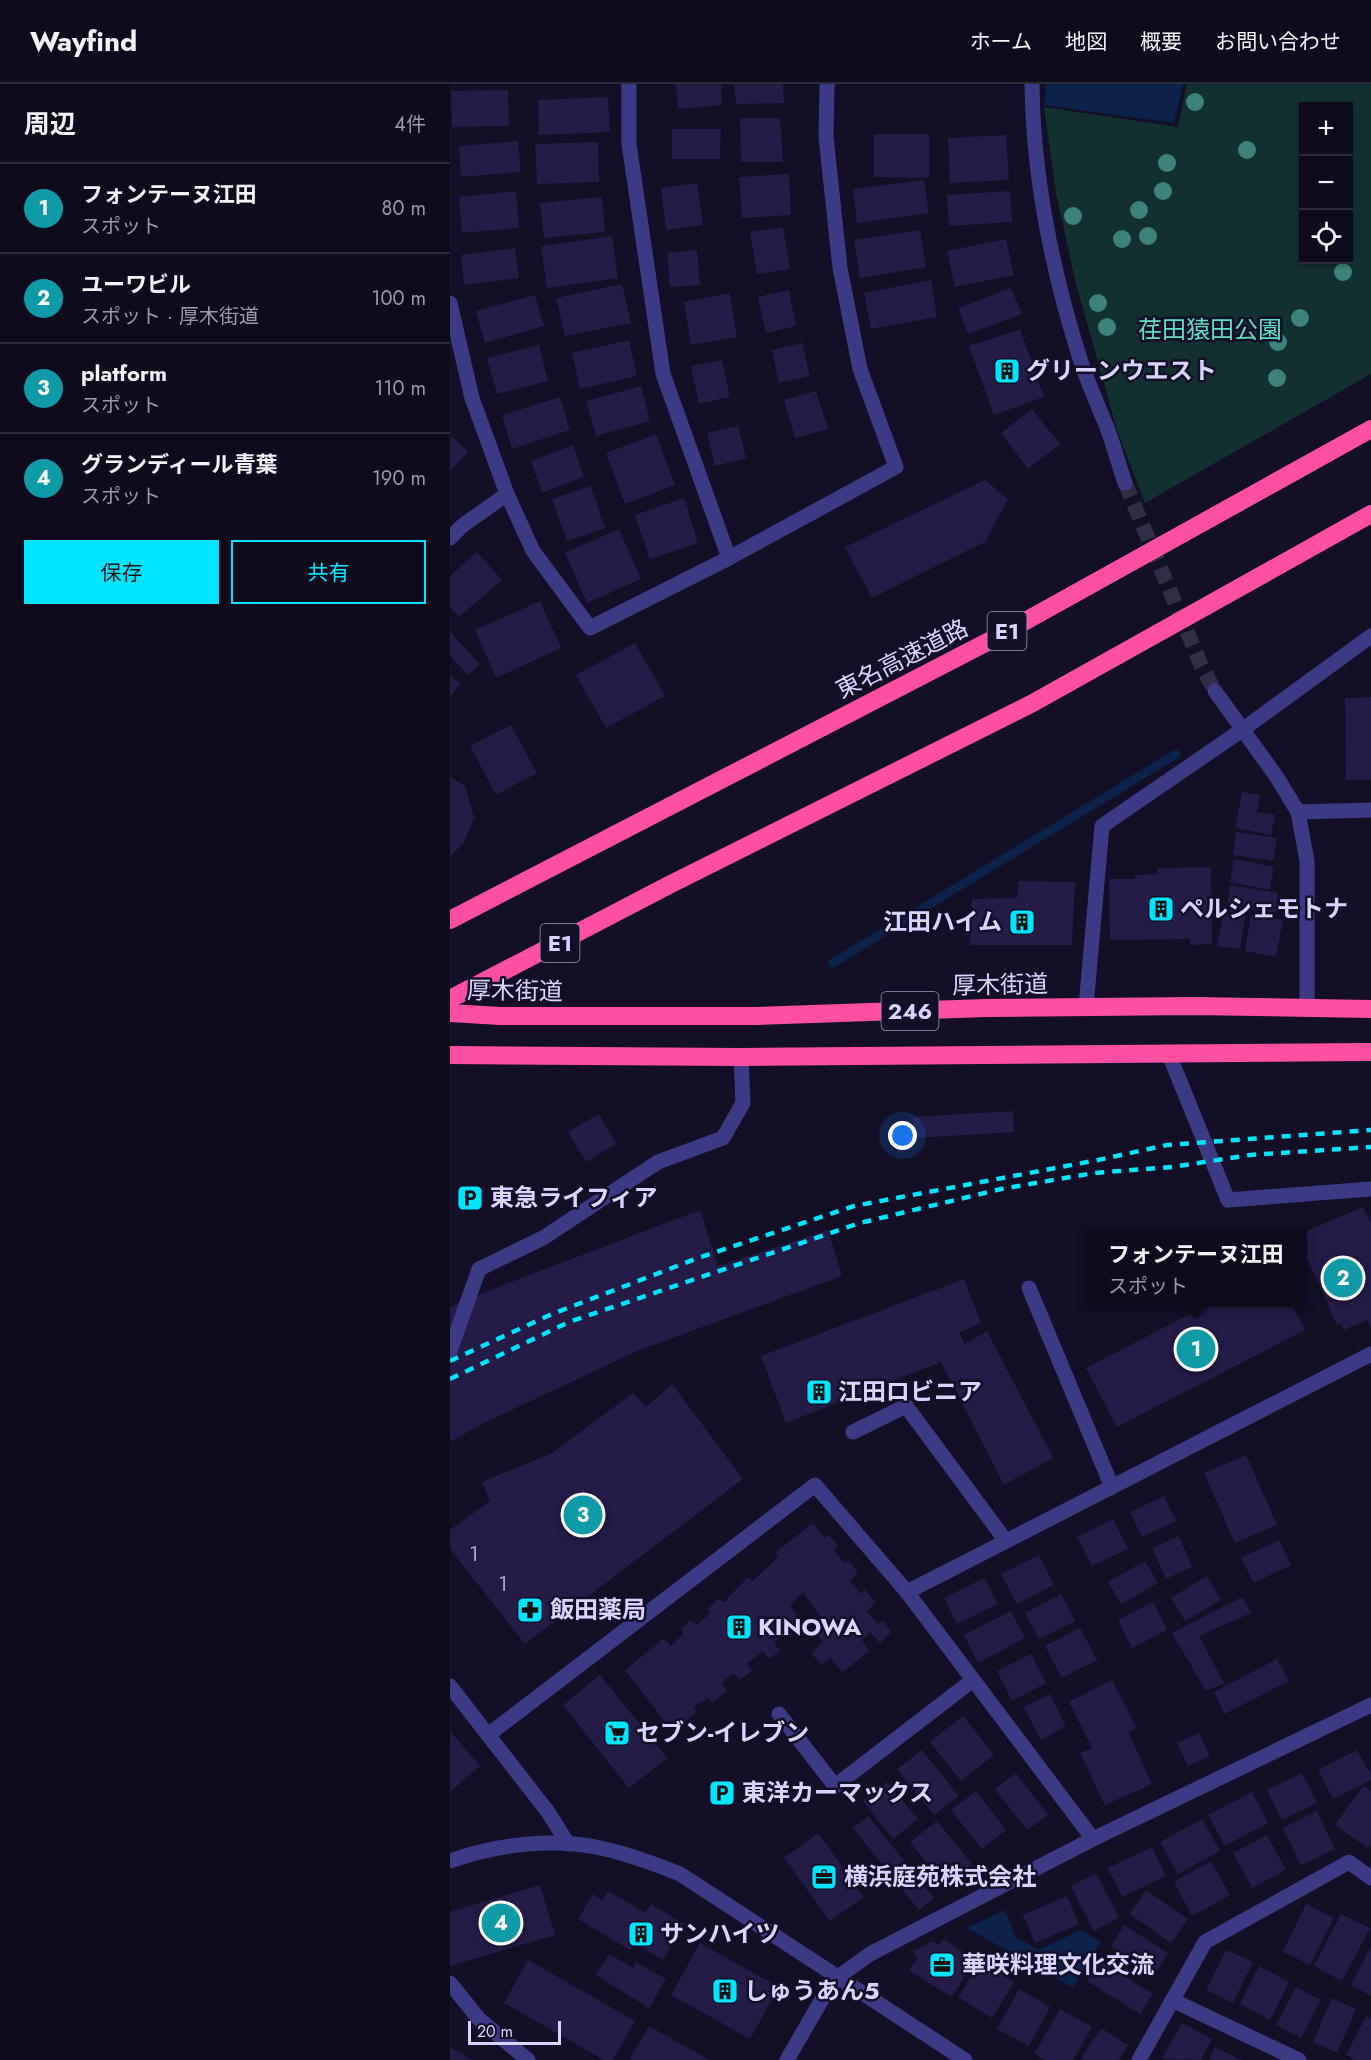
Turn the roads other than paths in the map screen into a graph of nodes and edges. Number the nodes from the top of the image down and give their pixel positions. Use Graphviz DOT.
graph roads {
  1 [pos="629,84"];
  2 [pos="827,84"];
  3 [pos="1032,84"];
  4 [pos="450,303"];
  5 [pos="453,335"];
  6 [pos="1371,429"];
  7 [pos="1125,483"];
  8 [pos="507,494"];
  9 [pos="1371,514"];
  10 [pos="450,538"];
  11 [pos="729,558"];
  12 [pos="1371,636"];
  13 [pos="1215,691"];
  14 [pos="1242,730"];
  15 [pos="1371,810"];
  16 [pos="1298,813"];
  17 [pos="450,920"];
  18 [pos="450,999"];
  19 [pos="1086,1007"];
  20 [pos="1307,1009"];
  21 [pos="1371,1009"];
  22 [pos="450,1014"];
  23 [pos="1168,1052"];
  24 [pos="1371,1052"];
  25 [pos="450,1055"];
  26 [pos="741,1057"];
  27 [pos="1371,1189"];
  28 [pos="1029,1288"];
  29 [pos="450,1351"];
  30 [pos="1371,1354"];
  31 [pos="853,1432"];
  32 [pos="1112,1487"];
  33 [pos="1006,1541"];
  34 [pos="906,1592"];
  35 [pos="973,1680"];
  36 [pos="450,1686"];
  37 [pos="1371,1705"];
  38 [pos="778,1714"];
  39 [pos="488,1735"];
  40 [pos="1093,1839"];
  41 [pos="568,1844"];
  42 [pos="450,1861"];
  43 [pos="1371,1878"];
  44 [pos="838,1977"];
  45 [pos="450,1983"];
  46 [pos="1173,2000"];
  47 [pos="528,2060"];
  48 [pos="787,2060"];
  49 [pos="965,2060"];
  50 [pos="1139,2060"];
  51 [pos="1299,2060"];
  1 -- 11 [label="street"];
  2 -- 11 [label="street"];
  3 -- 7 [label="street"];
  4 -- 5 [label="street"];
  5 -- 8 [label="street"];
  6 -- 17 [label="highway, 東名高速道路 / E1"];
  8 -- 10 [label="street"];
  8 -- 11 [label="street"];
  9 -- 18 [label="highway, E1"];
  12 -- 14 [label="street"];
  13 -- 14 [label="street"];
  14 -- 16 [label="street"];
  14 -- 19 [label="street"];
  15 -- 16 [label="street"];
  16 -- 20 [label="street"];
  19 -- 20 [label="highway, 厚木街道 / 246"];
  19 -- 22 [label="highway, 厚木街道 / 246"];
  20 -- 21 [label="highway, 厚木街道 / 246"];
  23 -- 24 [label="highway, 246"];
  23 -- 26 [label="highway, 246"];
  23 -- 27 [label="street"];
  25 -- 26 [label="highway, 246"];
  26 -- 29 [label="street"];
  28 -- 32 [label="street"];
  30 -- 32 [label="street"];
  31 -- 33 [label="street"];
  32 -- 33 [label="street"];
  33 -- 34 [label="street"];
  34 -- 35 [label="street"];
  34 -- 39 [label="street"];
  35 -- 38 [label="street"];
  35 -- 40 [label="street"];
  36 -- 39 [label="street"];
  37 -- 40 [label="street"];
  39 -- 41 [label="street"];
  40 -- 44 [label="street"];
  41 -- 42 [label="street"];
  41 -- 44 [label="street"];
  43 -- 46 [label="street"];
  44 -- 48 [label="street"];
  44 -- 49 [label="street"];
  45 -- 47 [label="street"];
  46 -- 50 [label="street"];
  46 -- 51 [label="street"];
}
